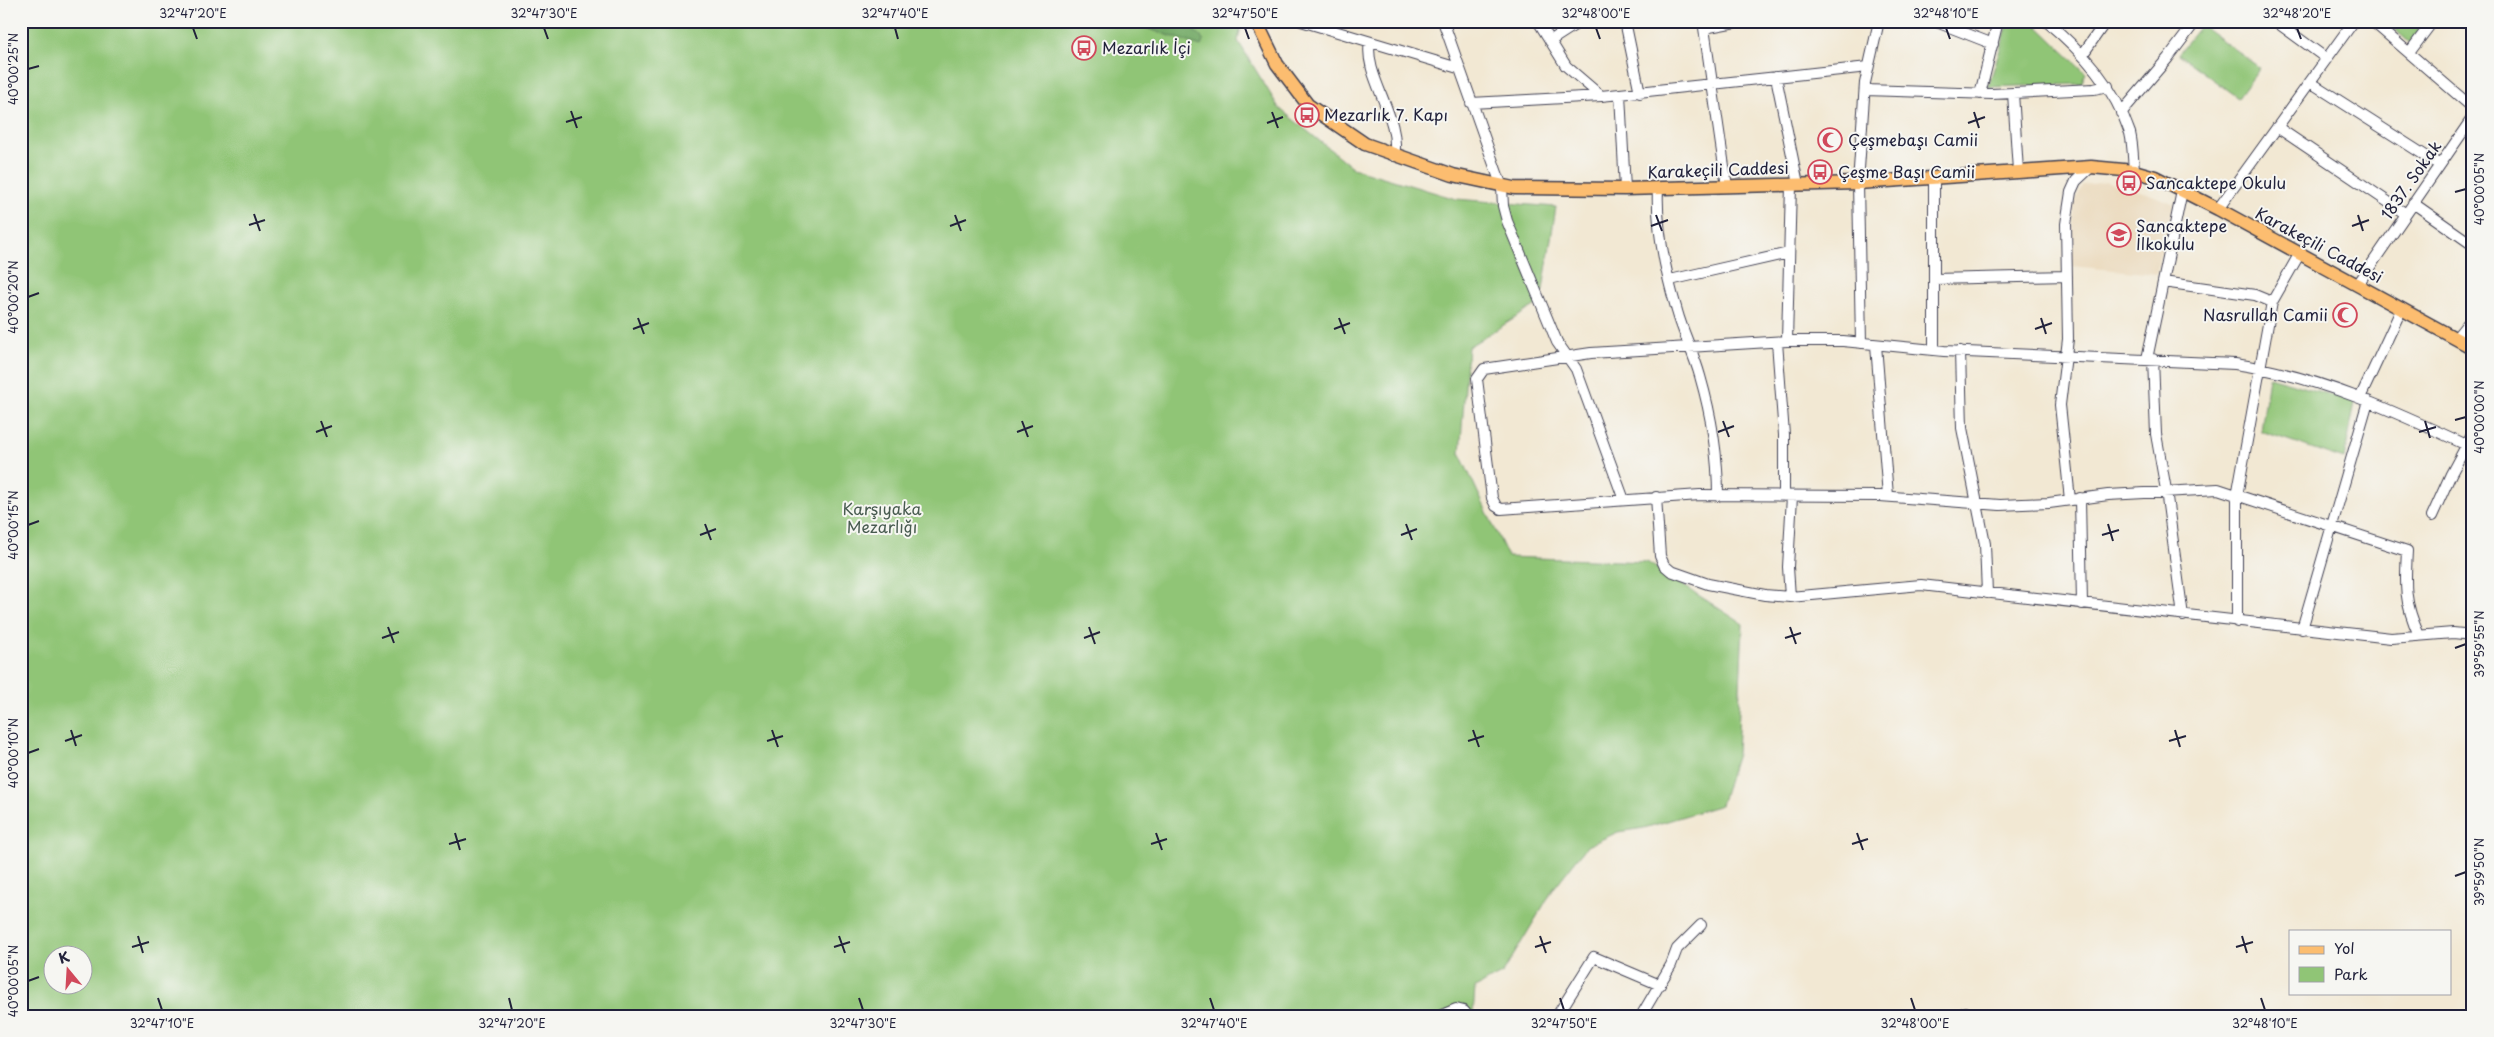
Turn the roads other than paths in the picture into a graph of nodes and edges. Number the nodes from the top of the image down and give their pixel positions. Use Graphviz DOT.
graph roads {
  1 [pos="1256,21"];
  2 [pos="1301,21"];
  3 [pos="1444,21"];
  4 [pos="1538,21"];
  5 [pos="1581,21"];
  6 [pos="1625,21"];
  7 [pos="1741,21"];
  8 [pos="1879,21"];
  9 [pos="1934,21"];
  10 [pos="1998,21"];
  11 [pos="2046,21"];
  12 [pos="2106,21"];
  13 [pos="2196,21"];
  14 [pos="2275,21"];
  15 [pos="2354,21"];
  16 [pos="2372,21"];
  17 [pos="2434,21"];
  18 [pos="1704,24"];
  19 [pos="1550,41"];
  20 [pos="1370,42"];
  21 [pos="1993,44"];
  22 [pos="2410,53"];
  23 [pos="2083,54"];
  24 [pos="2327,59"];
  25 [pos="1868,67"];
  26 [pos="1458,68"];
  27 [pos="1776,77"];
  28 [pos="2310,82"];
  29 [pos="1714,84"];
  30 [pos="2108,86"];
  31 [pos="1864,90"];
  32 [pos="1640,93"];
  33 [pos="2013,93"];
  34 [pos="1620,94"];
  35 [pos="1980,94"];
  36 [pos="1601,96"];
  37 [pos="1471,103"];
  38 [pos="2473,108"];
  39 [pos="2121,113"];
  40 [pos="2473,117"];
  41 [pos="2277,127"];
  42 [pos="1394,156"];
  43 [pos="2440,165"];
  44 [pos="2091,167"];
  45 [pos="2018,171"];
  46 [pos="2134,171"];
  47 [pos="1934,178"];
  48 [pos="1858,183"];
  49 [pos="1794,184"];
  50 [pos="1727,186"];
  51 [pos="1502,187"];
  52 [pos="1658,188"];
  53 [pos="1626,189"];
  54 [pos="2182,191"];
  55 [pos="2413,203"];
  56 [pos="2218,209"];
  57 [pos="2406,214"];
  58 [pos="2473,245"];
  59 [pos="1789,253"];
  60 [pos="2300,253"];
  61 [pos="2067,276"];
  62 [pos="1670,280"];
  63 [pos="1934,280"];
  64 [pos="2164,282"];
  65 [pos="2358,284"];
  66 [pos="2272,302"];
  67 [pos="2402,308"];
  68 [pos="2473,317"];
  69 [pos="2456,338"];
  70 [pos="1782,341"];
  71 [pos="1861,343"];
  72 [pos="1876,345"];
  73 [pos="1690,347"];
  74 [pos="2473,348"];
  75 [pos="1934,350"];
  76 [pos="1960,351"];
  77 [pos="2067,355"];
  78 [pos="1565,356"];
  79 [pos="2150,359"];
  80 [pos="2260,368"];
  81 [pos="2364,399"];
  82 [pos="2473,433"];
  83 [pos="2470,447"];
  84 [pos="2166,490"];
  85 [pos="1718,496"];
  86 [pos="1788,496"];
  87 [pos="1888,496"];
  88 [pos="2237,496"];
  89 [pos="1656,497"];
  90 [pos="2075,499"];
  91 [pos="1624,500"];
  92 [pos="1978,503"];
  93 [pos="2432,516"];
  94 [pos="2333,526"];
  95 [pos="1987,593"];
  96 [pos="1790,597"];
  97 [pos="2082,604"];
  98 [pos="2183,616"];
  99 [pos="2237,622"];
  100 [pos="2302,629"];
  101 [pos="2419,635"];
  102 [pos="2473,635"];
  103 [pos="1701,925"];
  104 [pos="1660,985"];
  105 [pos="1439,1016"];
  106 [pos="1468,1016"];
  107 [pos="1556,1016"];
  108 [pos="1640,1016"];
  1 -- 42 [label="main road, Karakeçili Caddesi"];
  2 -- 20 [label="street"];
  3 -- 26 [label="street"];
  4 -- 19 [label="street"];
  5 -- 19 [label="street"];
  6 -- 32 [label="street"];
  7 -- 18 [label="street"];
  8 -- 25 [label="street"];
  9 -- 21 [label="street"];
  10 -- 21 [label="street"];
  11 -- 23 [label="street"];
  12 -- 23 [label="street"];
  13 -- 39 [label="street"];
  14 -- 24 [label="street"];
  15 -- 24 [label="street"];
  16 -- 22 [label="street"];
  17 -- 22 [label="street"];
  18 -- 29 [label="street"];
  19 -- 36 [label="street"];
  20 -- 26 [label="street"];
  20 -- 42 [label="street"];
  21 -- 35 [label="street"];
  22 -- 38 [label="street"];
  23 -- 30 [label="street"];
  24 -- 28 [label="street"];
  25 -- 27 [label="street"];
  25 -- 31 [label="street"];
  26 -- 37 [label="street"];
  27 -- 29 [label="street"];
  27 -- 49 [label="street"];
  28 -- 41 [label="street"];
  28 -- 43 [label="street"];
  29 -- 32 [label="street"];
  29 -- 50 [label="street"];
  30 -- 33 [label="street"];
  30 -- 39 [label="street"];
  31 -- 35 [label="street"];
  31 -- 48 [label="street"];
  32 -- 34 [label="street"];
  33 -- 35 [label="street"];
  33 -- 45 [label="street"];
  34 -- 36 [label="street"];
  34 -- 53 [label="street"];
  36 -- 37 [label="street"];
  37 -- 51 [label="street"];
  39 -- 46 [label="street"];
  40 -- 43 [label="street, 1837. Sokak"];
  41 -- 56 [label="street"];
  41 -- 57 [label="street"];
  42 -- 51 [label="main road, Karakeçili Caddesi"];
  43 -- 55 [label="street, 1837. Sokak"];
  44 -- 45 [label="main road, Karakeçili Caddesi"];
  44 -- 46 [label="main road, Karakeçili Caddesi"];
  44 -- 61 [label="street"];
  45 -- 47 [label="main road, Karakeçili Caddesi"];
  46 -- 54 [label="main road, Karakeçili Caddesi"];
  47 -- 48 [label="main road, Karakeçili Caddesi"];
  47 -- 63 [label="street"];
  48 -- 49 [label="main road, Karakeçili Caddesi"];
  48 -- 71 [label="street"];
  49 -- 50 [label="main road, Karakeçili Caddesi"];
  49 -- 59 [label="street"];
  50 -- 52 [label="main road, Karakeçili Caddesi"];
  51 -- 53 [label="main road, Karakeçili Caddesi"];
  51 -- 78 [label="street"];
  52 -- 53 [label="main road, Karakeçili Caddesi"];
  52 -- 62 [label="street"];
  54 -- 56 [label="main road, Karakeçili Caddesi"];
  54 -- 64 [label="street"];
  55 -- 57 [label="street, 1837. Sokak"];
  55 -- 58 [label="street"];
  56 -- 60 [label="main road, Karakeçili Caddesi"];
  57 -- 65 [label="street, 1837. Sokak"];
  59 -- 62 [label="street"];
  59 -- 70 [label="street"];
  60 -- 65 [label="main road, Karakeçili Caddesi"];
  60 -- 66 [label="street"];
  61 -- 63 [label="street"];
  61 -- 77 [label="street"];
  62 -- 73 [label="street"];
  63 -- 75 [label="street"];
  64 -- 66 [label="street"];
  64 -- 79 [label="street"];
  65 -- 67 [label="main road, Karakeçili Caddesi"];
  66 -- 80 [label="street"];
  67 -- 69 [label="main road, Karakeçili Caddesi"];
  67 -- 81 [label="street"];
  68 -- 69 [label="street"];
  69 -- 74 [label="main road, Karakeçili Caddesi"];
  70 -- 71 [label="street"];
  70 -- 73 [label="street"];
  70 -- 86 [label="street"];
  71 -- 72 [label="street"];
  72 -- 75 [label="street"];
  72 -- 87 [label="street"];
  73 -- 78 [label="street"];
  73 -- 85 [label="street"];
  75 -- 76 [label="street"];
  76 -- 77 [label="street"];
  76 -- 92 [label="street"];
  77 -- 79 [label="street"];
  77 -- 90 [label="street"];
  78 -- 91 [label="street"];
  78 -- 91 [label="street"];
  79 -- 80 [label="street"];
  79 -- 84 [label="street"];
  80 -- 81 [label="street"];
  80 -- 88 [label="street"];
  81 -- 83 [label="street"];
  81 -- 94 [label="street"];
  82 -- 83 [label="street"];
  83 -- 93 [label="street"];
  84 -- 88 [label="street"];
  84 -- 90 [label="street"];
  84 -- 98 [label="street"];
  85 -- 86 [label="street"];
  85 -- 89 [label="street"];
  86 -- 87 [label="street"];
  86 -- 96 [label="street"];
  87 -- 92 [label="street"];
  88 -- 94 [label="street"];
  88 -- 99 [label="street"];
  89 -- 91 [label="street"];
  89 -- 96 [label="street"];
  90 -- 92 [label="street"];
  90 -- 97 [label="street"];
  92 -- 95 [label="street"];
  94 -- 100 [label="street"];
  94 -- 101 [label="street"];
  95 -- 96 [label="street"];
  95 -- 97 [label="street"];
  97 -- 98 [label="street"];
  98 -- 99 [label="street"];
  99 -- 100 [label="street"];
  100 -- 101 [label="street"];
  101 -- 102 [label="street"];
  103 -- 104 [label="street"];
  104 -- 107 [label="street"];
  104 -- 108 [label="street"];
  105 -- 106 [label="street"];
}
